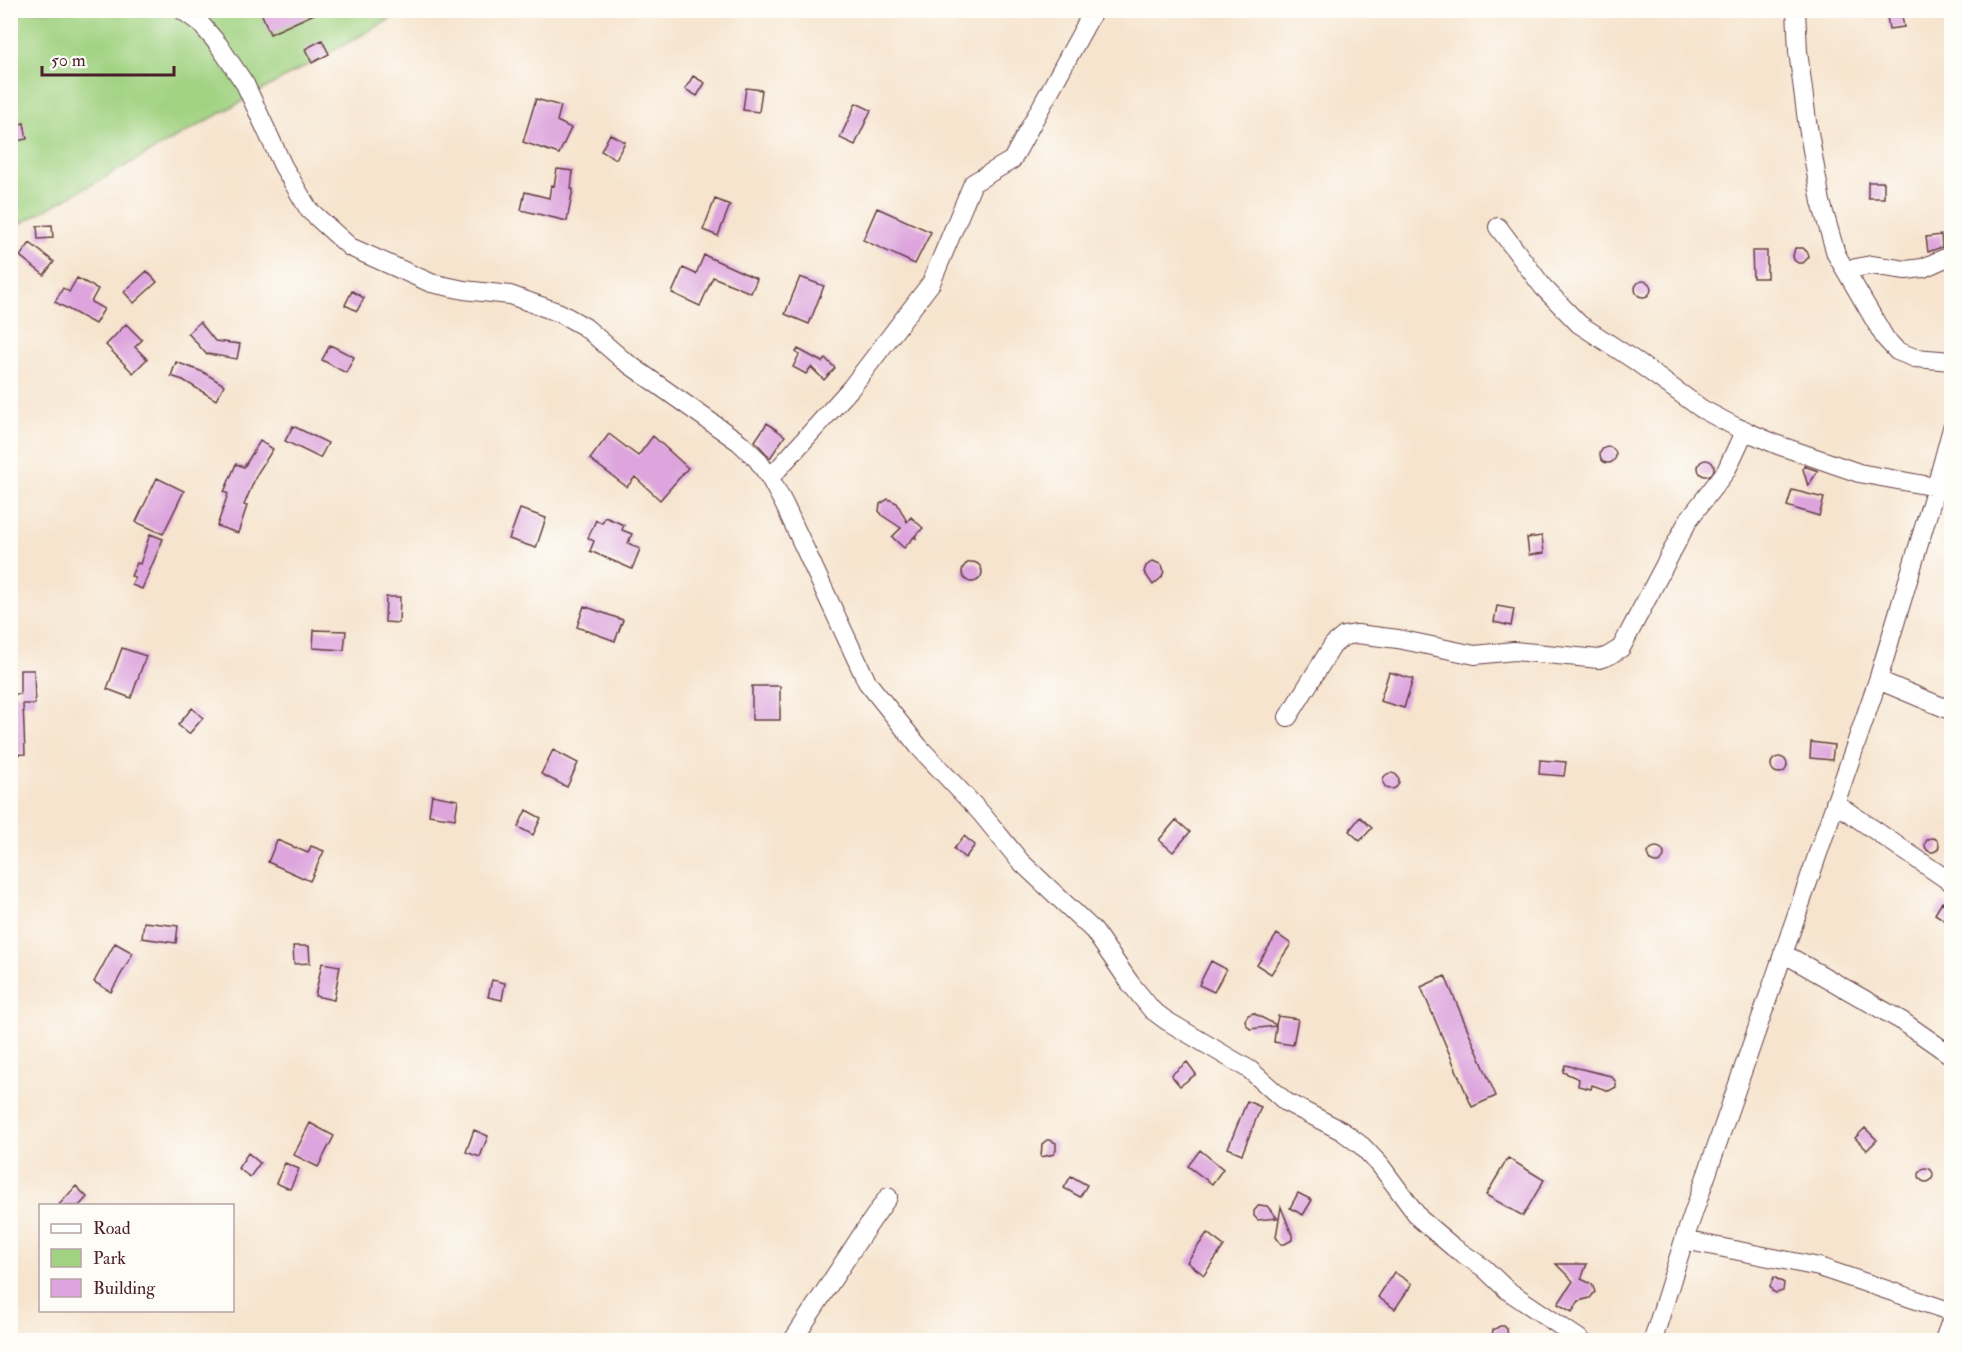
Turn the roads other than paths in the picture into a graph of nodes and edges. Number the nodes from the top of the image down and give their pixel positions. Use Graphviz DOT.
graph roads {
  1 [pos="1094,10"];
  2 [pos="1796,10"];
  3 [pos="184,11"];
  4 [pos="1498,227"];
  5 [pos="1952,255"];
  6 [pos="1846,270"];
  7 [pos="1952,361"];
  8 [pos="1952,428"];
  9 [pos="1745,430"];
  10 [pos="770,478"];
  11 [pos="1944,488"];
  12 [pos="1878,680"];
  13 [pos="1952,711"];
  14 [pos="1288,717"];
  15 [pos="1835,803"];
  16 [pos="1952,882"];
  17 [pos="1783,953"];
  18 [pos="1952,1056"];
  19 [pos="888,1197"];
  20 [pos="1684,1240"];
  21 [pos="1952,1312"];
  22 [pos="1952,1318"];
  23 [pos="793,1341"];
  24 [pos="1581,1341"];
  25 [pos="1653,1341"];
  26 [pos="1944,1341"];
  1 -- 10 [label="street"];
  2 -- 6 [label="street"];
  3 -- 10 [label="street"];
  4 -- 9 [label="street"];
  5 -- 6 [label="street"];
  6 -- 7 [label="street"];
  8 -- 11 [label="street"];
  9 -- 11 [label="street"];
  9 -- 14 [label="street"];
  10 -- 24 [label="street"];
  11 -- 12 [label="street"];
  12 -- 13 [label="street"];
  12 -- 15 [label="street"];
  15 -- 16 [label="street"];
  15 -- 17 [label="street"];
  17 -- 18 [label="street"];
  17 -- 20 [label="street"];
  19 -- 23 [label="street"];
  20 -- 21 [label="street"];
  20 -- 25 [label="street"];
  22 -- 26 [label="street"];
}
